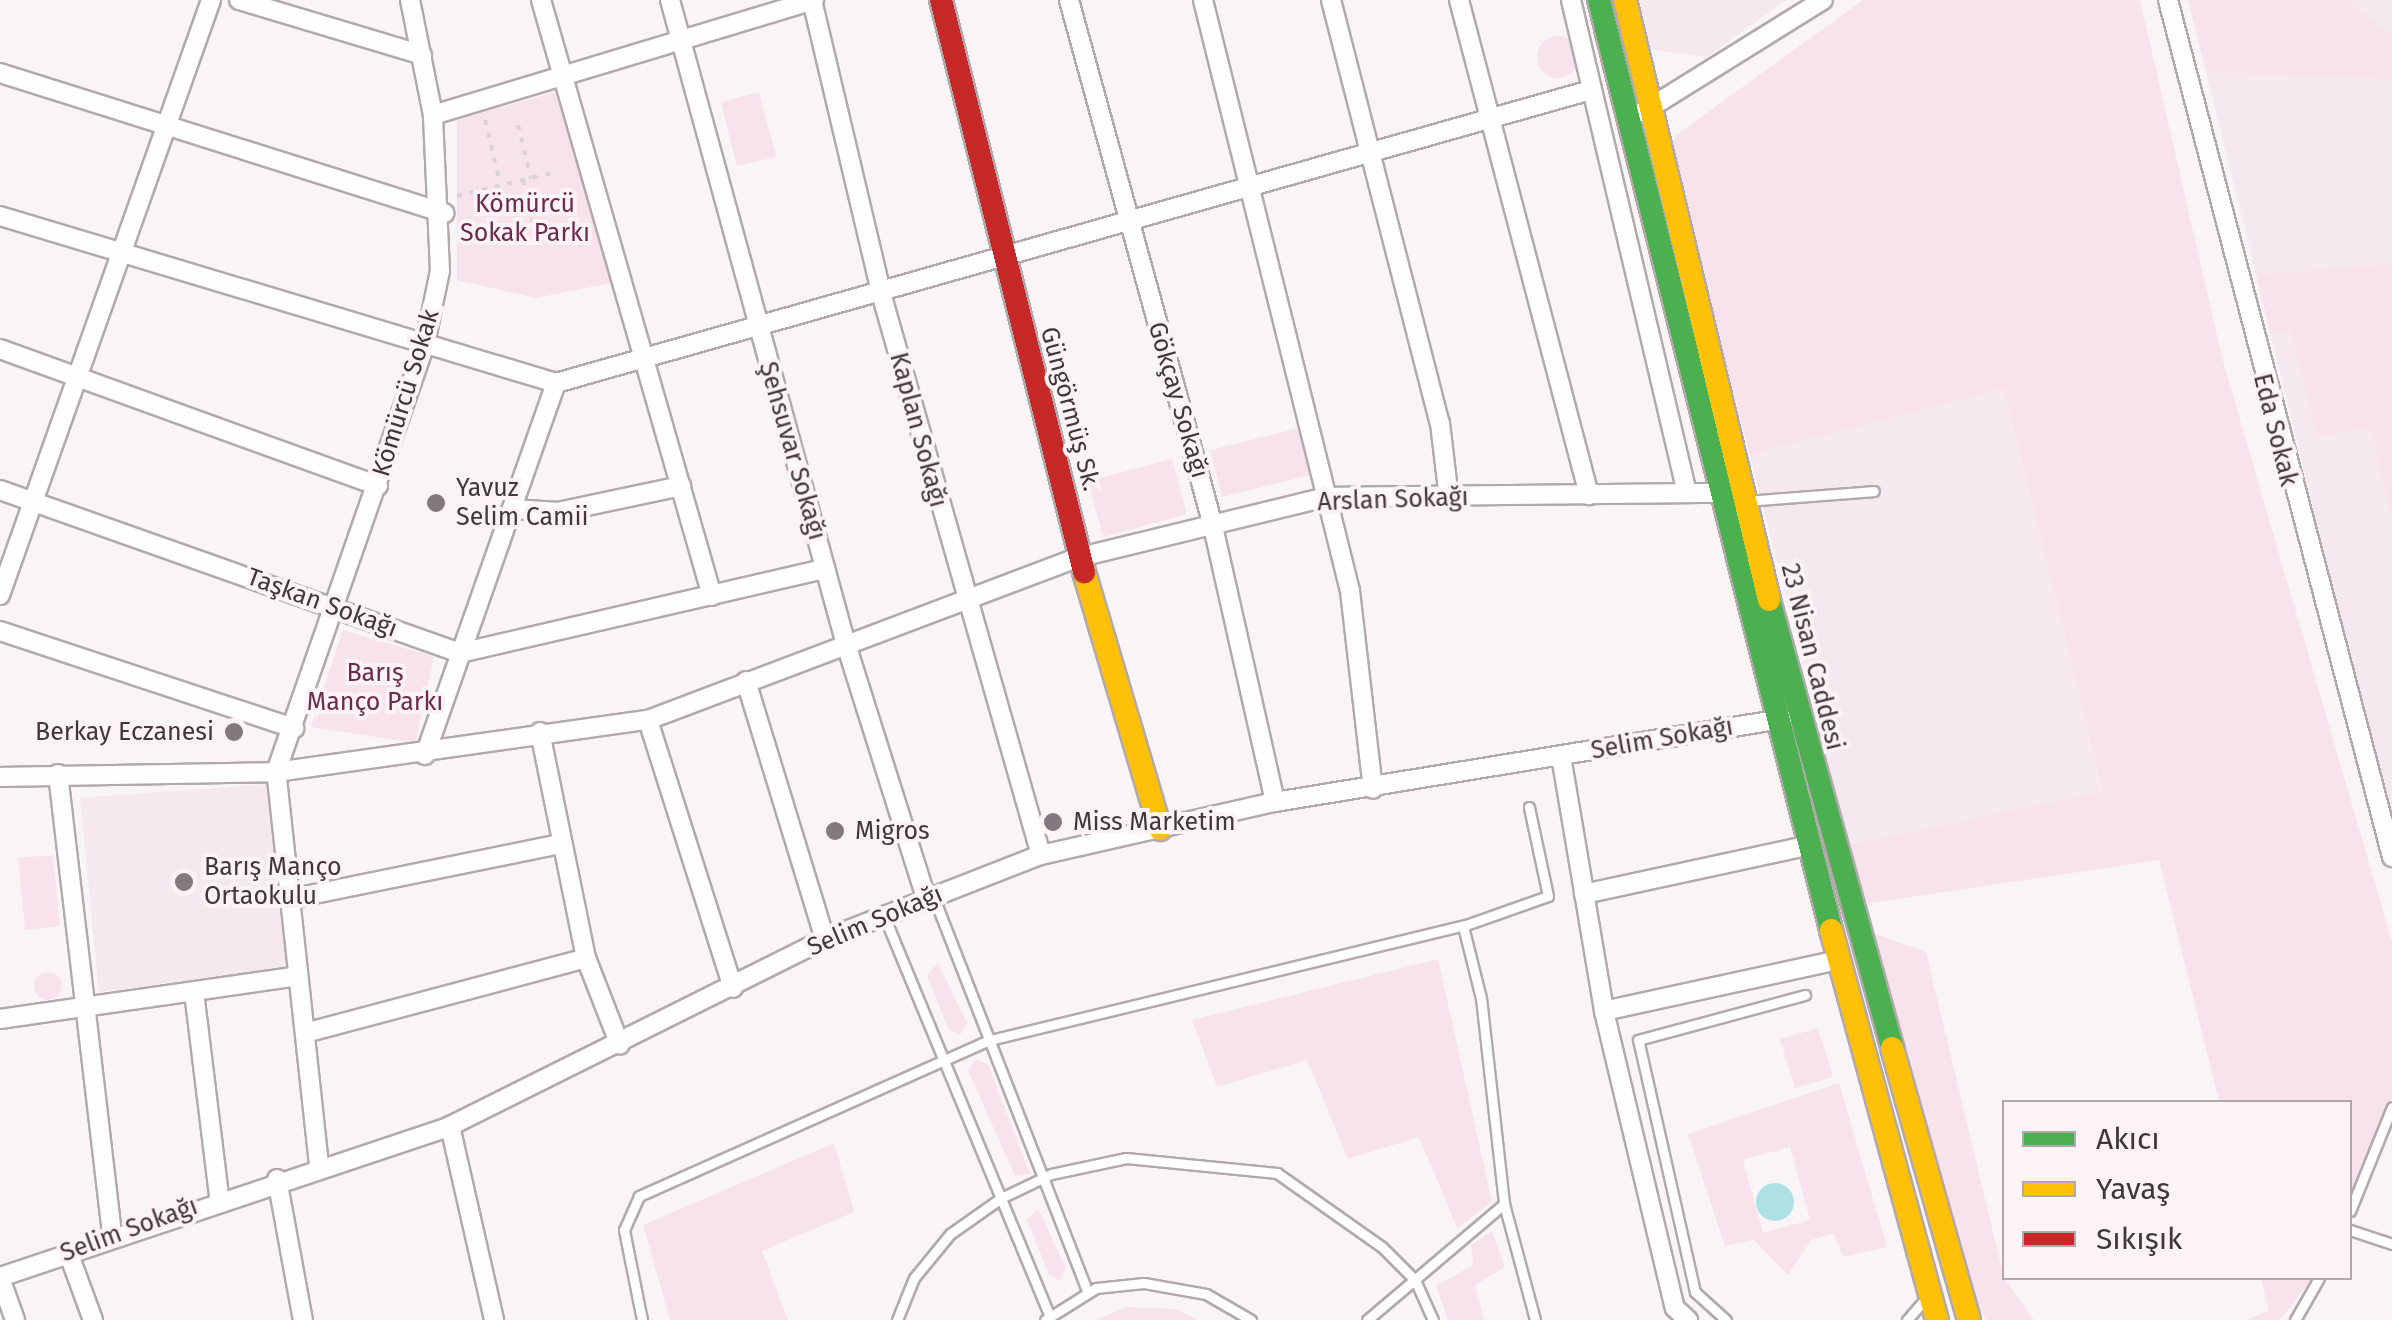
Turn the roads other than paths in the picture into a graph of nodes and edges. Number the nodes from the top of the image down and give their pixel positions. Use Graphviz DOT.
graph roads {
  1 [pos="211,0"];
  2 [pos="239,0"];
  3 [pos="410,0"];
  4 [pos="541,0"];
  5 [pos="670,0"];
  6 [pos="813,0"];
  7 [pos="941,0"];
  8 [pos="1069,0"];
  9 [pos="1203,0"];
  10 [pos="1331,0"];
  11 [pos="1459,0"];
  12 [pos="1571,0"];
  13 [pos="1600,0"];
  14 [pos="1625,0"];
  15 [pos="1823,0"];
  16 [pos="2168,0"];
  17 [pos="680,42"];
  18 [pos="422,55"];
  19 [pos="0,73"];
  20 [pos="560,76"];
  21 [pos="1591,90"];
  22 [pos="1649,110"];
  23 [pos="433,115"];
  24 [pos="1486,117"];
  25 [pos="1623,117"];
  26 [pos="168,123"];
  27 [pos="1365,155"];
  28 [pos="1252,186"];
  29 [pos="443,206"];
  30 [pos="0,216"];
  31 [pos="1128,223"];
  32 [pos="122,253"];
  33 [pos="1002,260"];
  34 [pos="881,293"];
  35 [pos="758,328"];
  36 [pos="424,348"];
  37 [pos="0,349"];
  38 [pos="645,356"];
  39 [pos="78,374"];
  40 [pos="556,384"];
  41 [pos="378,486"];
  42 [pos="681,486"];
  43 [pos="0,490"];
  44 [pos="1874,491"];
  45 [pos="1687,493"];
  46 [pos="1716,493"];
  47 [pos="1588,495"];
  48 [pos="1326,498"];
  49 [pos="1449,498"];
  50 [pos="33,501"];
  51 [pos="1744,502"];
  52 [pos="512,509"];
  53 [pos="1212,522"];
  54 [pos="1080,557"];
  55 [pos="825,569"];
  56 [pos="0,594"];
  57 [pos="712,596"];
  58 [pos="963,598"];
  59 [pos="338,608"];
  60 [pos="0,632"];
  61 [pos="846,641"];
  62 [pos="460,653"];
  63 [pos="746,681"];
  64 [pos="1785,718"];
  65 [pos="648,720"];
  66 [pos="294,728"];
  67 [pos="540,732"];
  68 [pos="425,755"];
  69 [pos="1561,756"];
  70 [pos="276,772"];
  71 [pos="58,774"];
  72 [pos="0,777"];
  73 [pos="1373,789"];
  74 [pos="1275,802"];
  75 [pos="1529,807"];
  76 [pos="1160,829"];
  77 [pos="560,844"];
  78 [pos="1806,846"];
  79 [pos="1041,855"];
  80 [pos="2392,857"];
  81 [pos="1584,894"];
  82 [pos="930,897"];
  83 [pos="290,900"];
  84 [pos="884,916"];
  85 [pos="1464,926"];
  86 [pos="825,940"];
  87 [pos="586,958"];
  88 [pos="1837,960"];
  89 [pos="298,976"];
  90 [pos="732,988"];
  91 [pos="194,992"];
  92 [pos="1805,994"];
  93 [pos="85,1007"];
  94 [pos="1604,1011"];
  95 [pos="0,1019"];
  96 [pos="304,1033"];
  97 [pos="990,1040"];
  98 [pos="620,1045"];
  99 [pos="944,1059"];
  100 [pos="2392,1107"];
  101 [pos="450,1126"];
  102 [pos="319,1165"];
  103 [pos="277,1178"];
  104 [pos="1043,1178"];
  105 [pos="219,1197"];
  106 [pos="1001,1198"];
  107 [pos="1504,1204"];
  108 [pos="2352,1206"];
  109 [pos="2352,1231"];
  110 [pos="112,1236"];
  111 [pos="2392,1244"];
  112 [pos="68,1252"];
  113 [pos="0,1278"];
  114 [pos="1415,1280"];
  115 [pos="2319,1280"];
  116 [pos="1088,1292"];
  117 [pos="1928,1296"];
  118 [pos="1047,1317"];
  119 [pos="2298,1319"];
  120 [pos="14,1320"];
  121 [pos="93,1320"];
  122 [pos="303,1320"];
  123 [pos="494,1320"];
  124 [pos="642,1320"];
  125 [pos="897,1320"];
  126 [pos="1250,1320"];
  127 [pos="1367,1320"];
  128 [pos="1433,1320"];
  129 [pos="1535,1320"];
  130 [pos="1688,1320"];
  131 [pos="1726,1320"];
  132 [pos="1907,1320"];
  133 [pos="1936,1320"];
  134 [pos="1969,1320"];
  1 -- 26 [label="street"];
  2 -- 18 [label="street"];
  3 -- 18 [label="street, Kömürcü Sokak"];
  4 -- 20 [label="street"];
  5 -- 17 [label="street, Şehsuvar Sokağı"];
  6 -- 17 [label="street"];
  6 -- 34 [label="street, Kaplan Sokağı"];
  7 -- 33 [label="street, Güngörmüş Sk."];
  8 -- 31 [label="street, Gökçay Sokağı"];
  9 -- 28 [label="street"];
  10 -- 27 [label="street"];
  11 -- 24 [label="street"];
  12 -- 21 [label="street"];
  13 -- 25 [label="street, 23 Nisan Caddesi"];
  14 -- 22 [label="street, 23 Nisan Caddesi"];
  15 -- 22 [label="street"];
  16 -- 80 [label="street, Eda Sokak"];
  17 -- 20 [label="street"];
  17 -- 35 [label="street, Şehsuvar Sokağı"];
  18 -- 23 [label="street, Kömürcü Sokak"];
  19 -- 26 [label="street"];
  20 -- 23 [label="street"];
  20 -- 38 [label="street"];
  21 -- 24 [label="street"];
  21 -- 45 [label="street"];
  22 -- 25 [label="street"];
  22 -- 51 [label="street, 23 Nisan Caddesi"];
  23 -- 29 [label="street, Kömürcü Sokak"];
  24 -- 27 [label="street"];
  24 -- 47 [label="street"];
  25 -- 46 [label="street, 23 Nisan Caddesi"];
  26 -- 29 [label="street"];
  26 -- 32 [label="street"];
  27 -- 28 [label="street"];
  27 -- 49 [label="street"];
  28 -- 31 [label="street"];
  28 -- 48 [label="street"];
  29 -- 36 [label="street, Kömürcü Sokak"];
  30 -- 32 [label="street"];
  31 -- 33 [label="street"];
  31 -- 53 [label="street, Gökçay Sokağı"];
  32 -- 36 [label="street"];
  32 -- 39 [label="street"];
  33 -- 34 [label="street"];
  33 -- 54 [label="street, Güngörmüş Sk."];
  34 -- 35 [label="street"];
  34 -- 58 [label="street, Kaplan Sokağı"];
  35 -- 38 [label="street"];
  35 -- 55 [label="street, Şehsuvar Sokağı"];
  36 -- 40 [label="street"];
  36 -- 41 [label="street, Kömürcü Sokak"];
  37 -- 39 [label="street"];
  38 -- 40 [label="street"];
  38 -- 42 [label="street"];
  39 -- 41 [label="street"];
  39 -- 50 [label="street"];
  40 -- 52 [label="street"];
  41 -- 59 [label="street, Kömürcü Sokak"];
  42 -- 52 [label="street"];
  42 -- 57 [label="street"];
  43 -- 50 [label="street, Taşkan Sokağı"];
  44 -- 51 [label="lane"];
  45 -- 46 [label="street, Arslan Sokağı"];
  45 -- 47 [label="street, Arslan Sokağı"];
  46 -- 64 [label="street, 23 Nisan Caddesi"];
  47 -- 49 [label="street, Arslan Sokağı"];
  48 -- 49 [label="street, Arslan Sokağı"];
  48 -- 53 [label="street, Arslan Sokağı"];
  48 -- 73 [label="street"];
  50 -- 56 [label="street"];
  50 -- 59 [label="street, Taşkan Sokağı"];
  51 -- 64 [label="street, 23 Nisan Caddesi"];
  52 -- 62 [label="street"];
  53 -- 54 [label="street, Arslan Sokağı"];
  53 -- 74 [label="street, Gökçay Sokağı"];
  54 -- 58 [label="street, Arslan Sokağı"];
  54 -- 76 [label="street, Güngörmüş Sk."];
  55 -- 57 [label="street"];
  55 -- 61 [label="street, Şehsuvar Sokağı"];
  57 -- 62 [label="street"];
  58 -- 61 [label="street, Arslan Sokağı"];
  58 -- 79 [label="street, Kaplan Sokağı"];
  59 -- 62 [label="street, Taşkan Sokağı"];
  59 -- 66 [label="street, Kömürcü Sokak"];
  60 -- 66 [label="street"];
  61 -- 63 [label="street, Arslan Sokağı"];
  61 -- 82 [label="street, Şehsuvar Sokağı"];
  62 -- 68 [label="street"];
  63 -- 65 [label="street, Arslan Sokağı"];
  63 -- 86 [label="street"];
  64 -- 69 [label="street, Selim Sokağı"];
  64 -- 78 [label="street, 23 Nisan Caddesi"];
  64 -- 134 [label="street, 23 Nisan Caddesi"];
  65 -- 67 [label="street, Arslan Sokağı"];
  65 -- 90 [label="street"];
  66 -- 70 [label="street, Kömürcü Sokak"];
  67 -- 68 [label="street, Arslan Sokağı"];
  67 -- 77 [label="street"];
  68 -- 70 [label="street, Arslan Sokağı"];
  69 -- 73 [label="street, Selim Sokağı"];
  69 -- 81 [label="street"];
  70 -- 71 [label="street, Arslan Sokağı"];
  70 -- 83 [label="street"];
  71 -- 72 [label="street, Arslan Sokağı"];
  71 -- 93 [label="street"];
  73 -- 74 [label="street, Selim Sokağı"];
  74 -- 76 [label="street, Selim Sokağı"];
  75 -- 85 [label="lane"];
  76 -- 79 [label="street, Selim Sokağı"];
  77 -- 83 [label="street"];
  77 -- 87 [label="street"];
  78 -- 81 [label="street"];
  78 -- 88 [label="street, 23 Nisan Caddesi"];
  79 -- 82 [label="street, Selim Sokağı"];
  81 -- 94 [label="street"];
  82 -- 84 [label="street, Selim Sokağı"];
  82 -- 97 [label="lane"];
  83 -- 89 [label="street"];
  84 -- 86 [label="street, Selim Sokağı"];
  84 -- 99 [label="lane"];
  85 -- 97 [label="lane"];
  85 -- 107 [label="lane"];
  86 -- 90 [label="street, Selim Sokağı"];
  87 -- 96 [label="street"];
  87 -- 98 [label="street"];
  88 -- 94 [label="street"];
  88 -- 117 [label="street, 23 Nisan Caddesi"];
  89 -- 91 [label="street"];
  89 -- 96 [label="street"];
  90 -- 98 [label="street, Selim Sokağı"];
  91 -- 93 [label="street"];
  91 -- 105 [label="street"];
  92 -- 131 [label="lane"];
  93 -- 95 [label="street"];
  93 -- 110 [label="street"];
  94 -- 130 [label="street"];
  96 -- 102 [label="street"];
  97 -- 99 [label="lane"];
  97 -- 104 [label="lane"];
  98 -- 101 [label="street, Selim Sokağı"];
  99 -- 106 [label="lane"];
  99 -- 124 [label="lane"];
  100 -- 108 [label="lane"];
  101 -- 102 [label="street, Selim Sokağı"];
  101 -- 123 [label="street"];
  102 -- 103 [label="street, Selim Sokağı"];
  103 -- 105 [label="street, Selim Sokağı"];
  103 -- 122 [label="street"];
  104 -- 106 [label="lane"];
  104 -- 114 [label="lane"];
  104 -- 116 [label="lane"];
  105 -- 110 [label="street, Selim Sokağı"];
  106 -- 118 [label="lane"];
  106 -- 125 [label="lane"];
  107 -- 114 [label="lane"];
  107 -- 129 [label="lane"];
  109 -- 111 [label="lane"];
  110 -- 112 [label="street, Selim Sokağı"];
  112 -- 113 [label="street, Selim Sokağı"];
  112 -- 121 [label="street"];
  113 -- 120 [label="street"];
  114 -- 127 [label="lane"];
  114 -- 128 [label="lane"];
  115 -- 119 [label="lane"];
  116 -- 118 [label="lane"];
  116 -- 126 [label="lane"];
  117 -- 132 [label="lane"];
  117 -- 133 [label="street, 23 Nisan Caddesi"];
}
